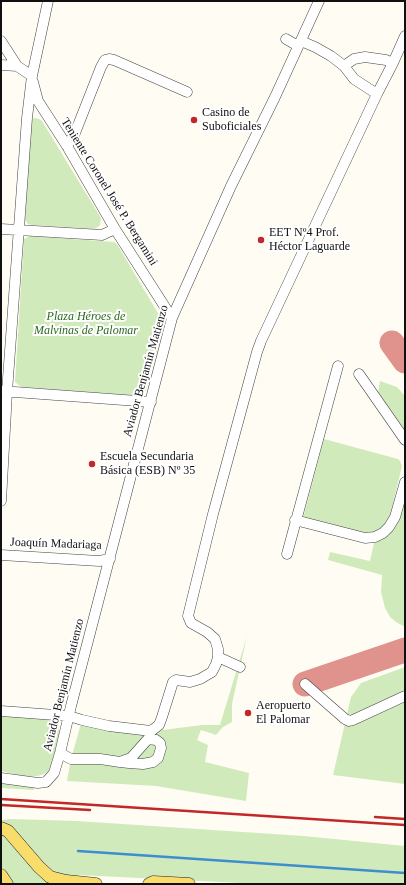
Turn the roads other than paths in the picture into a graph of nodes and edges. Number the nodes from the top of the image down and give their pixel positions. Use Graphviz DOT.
graph roads {
  1 [pos="48,1"];
  2 [pos="319,1"];
  3 [pos="405,36"];
  4 [pos="286,40"];
  5 [pos="1,41"];
  6 [pos="299,44"];
  7 [pos="393,63"];
  8 [pos="1,65"];
  9 [pos="17,66"];
  10 [pos="344,66"];
  11 [pos="32,76"];
  12 [pos="187,92"];
  13 [pos="377,94"];
  14 [pos="67,146"];
  15 [pos="1,229"];
  16 [pos="115,229"];
  17 [pos="19,230"];
  18 [pos="172,318"];
  19 [pos="338,366"];
  20 [pos="359,374"];
  21 [pos="4,392"];
  22 [pos="151,402"];
  23 [pos="405,440"];
  24 [pos="405,482"];
  25 [pos="1,501"];
  26 [pos="295,520"];
  27 [pos="287,554"];
  28 [pos="1,555"];
  29 [pos="110,559"];
  30 [pos="218,657"];
  31 [pos="240,666"];
  32 [pos="305,684"];
  33 [pos="405,696"];
  34 [pos="1,711"];
  35 [pos="69,716"];
  36 [pos="60,753"];
  37 [pos="120,762"];
  38 [pos="1,778"];
  39 [pos="1,828"];
  40 [pos="1,875"];
  41 [pos="7,884"];
  42 [pos="96,884"];
  43 [pos="148,884"];
  44 [pos="188,884"];
  1 -- 11 [label="street"];
  2 -- 6 [label="street, Aviador Benjamín Matienzo"];
  3 -- 7 [label="street"];
  4 -- 6 [label="street"];
  5 -- 9 [label="street"];
  6 -- 10 [label="street"];
  6 -- 18 [label="street, Aviador Benjamín Matienzo"];
  7 -- 10 [label="street"];
  7 -- 13 [label="street"];
  8 -- 9 [label="street"];
  9 -- 11 [label="street"];
  10 -- 13 [label="street"];
  11 -- 14 [label="street, Teniente Coronel José P. Bergamini"];
  11 -- 17 [label="street"];
  12 -- 14 [label="street"];
  13 -- 30 [label="street"];
  14 -- 16 [label="street, Teniente Coronel José P. Bergamini"];
  15 -- 17 [label="street"];
  16 -- 17 [label="street"];
  16 -- 18 [label="street, Teniente Coronel José P. Bergamini"];
  17 -- 21 [label="street"];
  18 -- 22 [label="street, Aviador Benjamín Matienzo"];
  19 -- 26 [label="street"];
  20 -- 23 [label="street"];
  21 -- 22 [label="street"];
  21 -- 25 [label="street"];
  22 -- 29 [label="street, Aviador Benjamín Matienzo"];
  24 -- 26 [label="street"];
  26 -- 27 [label="street"];
  28 -- 29 [label="street, Joaquín Madariaga"];
  29 -- 35 [label="street, Aviador Benjamín Matienzo"];
  30 -- 31 [label="street"];
  30 -- 35 [label="street"];
  32 -- 33 [label="street"];
  34 -- 35 [label="street"];
  35 -- 36 [label="street, Aviador Benjamín Matienzo"];
  36 -- 37 [label="street"];
  36 -- 38 [label="street, Aviador Benjamín Matienzo"];
  39 -- 42 [label="main road"];
  40 -- 41 [label="main road"];
  43 -- 44 [label="main road"];
}
